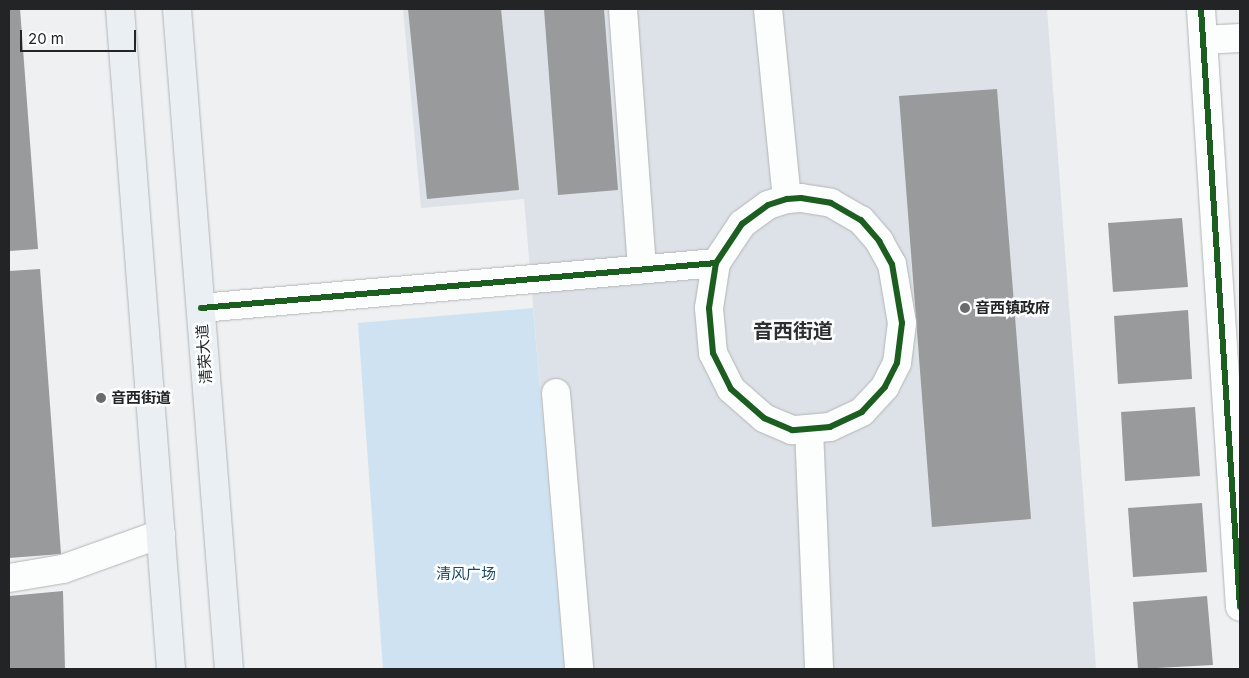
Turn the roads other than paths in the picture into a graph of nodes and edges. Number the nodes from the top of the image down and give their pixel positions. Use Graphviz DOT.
graph roads {
  1 [pos="120,9"];
  2 [pos="177,9"];
  3 [pos="623,9"];
  4 [pos="768,9"];
  5 [pos="1201,9"];
  6 [pos="1240,38"];
  7 [pos="1204,40"];
  8 [pos="788,199"];
  9 [pos="716,263"];
  10 [pos="642,269"];
  11 [pos="201,308"];
  12 [pos="556,393"];
  13 [pos="809,429"];
  14 [pos="160,534"];
  15 [pos="9,578"];
  16 [pos="1240,607"];
  17 [pos="171,669"];
  18 [pos="229,669"];
  19 [pos="579,669"];
  20 [pos="819,669"];
  1 -- 14 [label="main road"];
  2 -- 11 [label="main road, 清荣大道"];
  3 -- 10 [label="street"];
  4 -- 8 [label="street"];
  5 -- 7 [label="street"];
  6 -- 7 [label="street"];
  7 -- 16 [label="street"];
  8 -- 9 [label="street"];
  8 -- 13 [label="street"];
  9 -- 10 [label="street"];
  9 -- 13 [label="street"];
  10 -- 11 [label="street"];
  11 -- 18 [label="main road, 清荣大道"];
  12 -- 19 [label="street"];
  13 -- 20 [label="street"];
  14 -- 15 [label="street"];
  14 -- 17 [label="main road"];
}
